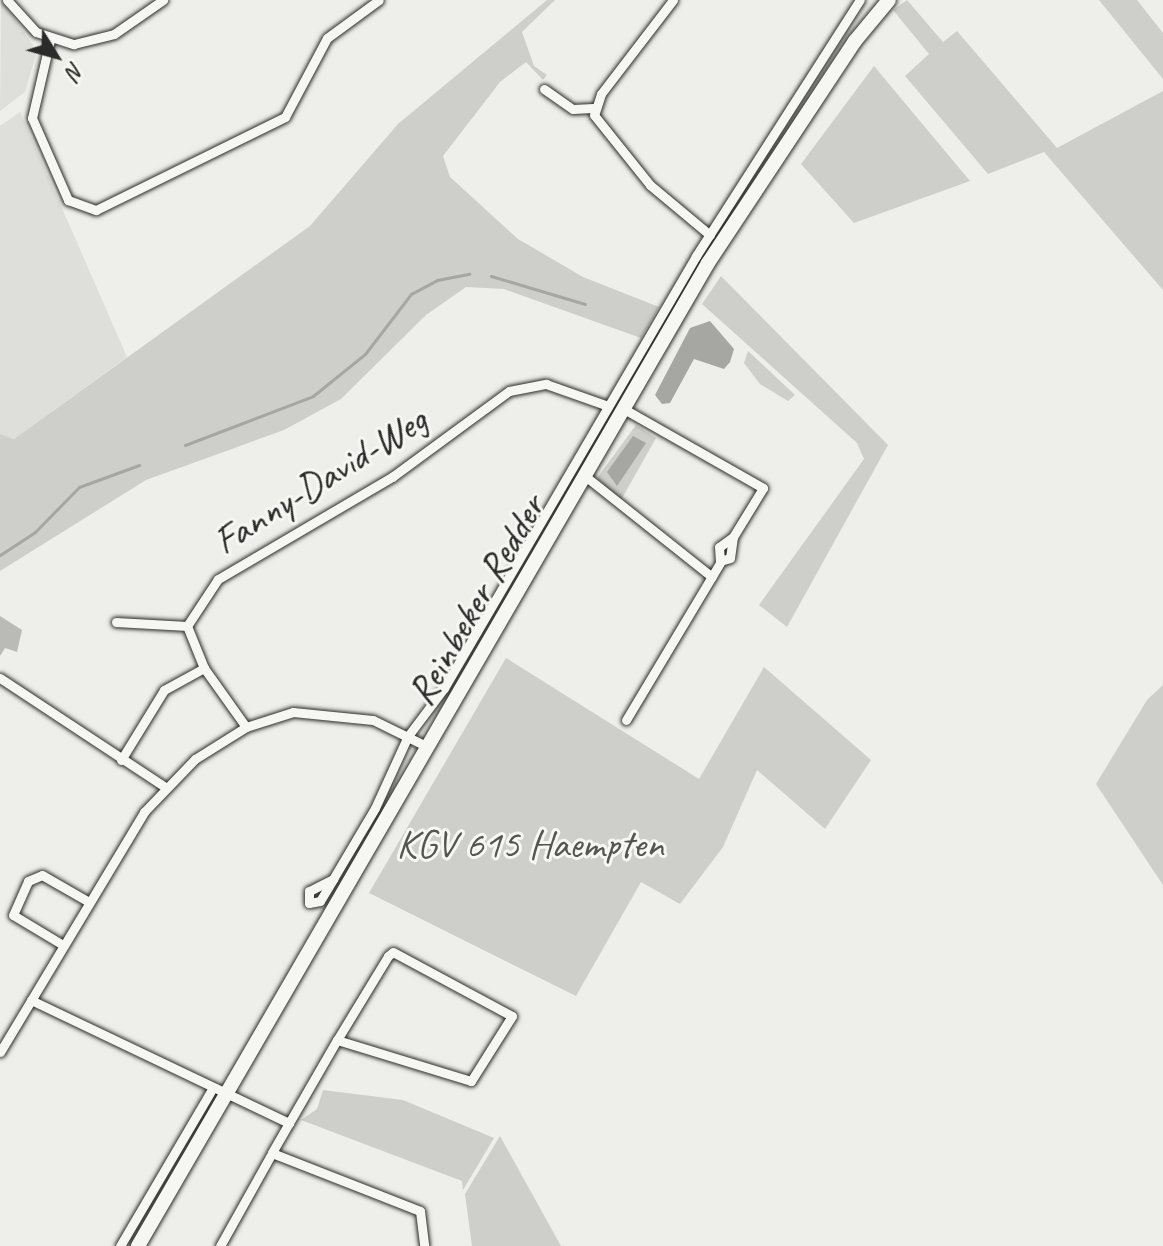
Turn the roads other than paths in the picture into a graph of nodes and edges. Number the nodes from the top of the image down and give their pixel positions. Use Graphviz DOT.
graph roads {
  1 [pos="7,0"];
  2 [pos="163,0"];
  3 [pos="379,0"];
  4 [pos="673,0"];
  5 [pos="860,0"];
  6 [pos="889,0"];
  7 [pos="50,40"];
  8 [pos="544,89"];
  9 [pos="593,108"];
  10 [pos="710,235"];
  11 [pos="616,407"];
  12 [pos="585,476"];
  13 [pos="712,577"];
  14 [pos="116,622"];
  15 [pos="187,626"];
  16 [pos="204,668"];
  17 [pos="0,680"];
  18 [pos="626,720"];
  19 [pos="246,727"];
  20 [pos="408,736"];
  21 [pos="428,747"];
  22 [pos="121,760"];
  23 [pos="164,786"];
  24 [pos="333,879"];
  25 [pos="89,902"];
  26 [pos="63,945"];
  27 [pos="31,1000"];
  28 [pos="337,1040"];
  29 [pos="0,1052"];
  30 [pos="218,1093"];
  31 [pos="289,1123"];
  32 [pos="272,1153"];
  33 [pos="120,1246"];
  34 [pos="138,1246"];
  35 [pos="220,1246"];
  36 [pos="424,1246"];
  1 -- 7 [label="street"];
  2 -- 7 [label="street"];
  3 -- 7 [label="street"];
  4 -- 9 [label="street"];
  5 -- 10 [label="street, Reinbeker Redder"];
  6 -- 11 [label="main road, Reinbeker Redder"];
  8 -- 9 [label="street"];
  9 -- 10 [label="street"];
  10 -- 11 [label="street, Reinbeker Redder"];
  11 -- 12 [label="main road, Reinbeker Redder"];
  11 -- 13 [label="street, Fanny-David-Weg"];
  11 -- 15 [label="street, Fanny-David-Weg"];
  11 -- 20 [label="street, Reinbeker Redder"];
  12 -- 13 [label="street"];
  12 -- 21 [label="main road, Reinbeker Redder"];
  13 -- 18 [label="street"];
  14 -- 15 [label="street"];
  15 -- 16 [label="street"];
  16 -- 19 [label="street"];
  16 -- 22 [label="street"];
  17 -- 22 [label="street"];
  19 -- 20 [label="street"];
  19 -- 23 [label="street"];
  20 -- 21 [label="street"];
  20 -- 24 [label="street, Reinbeker Redder"];
  21 -- 30 [label="main road, Reinbeker Redder"];
  22 -- 23 [label="street"];
  23 -- 25 [label="street"];
  25 -- 26 [label="street"];
  25 -- 26 [label="street"];
  26 -- 27 [label="street"];
  27 -- 29 [label="street"];
  27 -- 30 [label="street"];
  28 -- 28 [label="street"];
  28 -- 31 [label="street"];
  30 -- 31 [label="street"];
  30 -- 33 [label="street, Reinbeker Redder"];
  30 -- 34 [label="main road, Reinbeker Redder"];
  31 -- 32 [label="street"];
  32 -- 35 [label="street"];
  32 -- 36 [label="street"];
}
